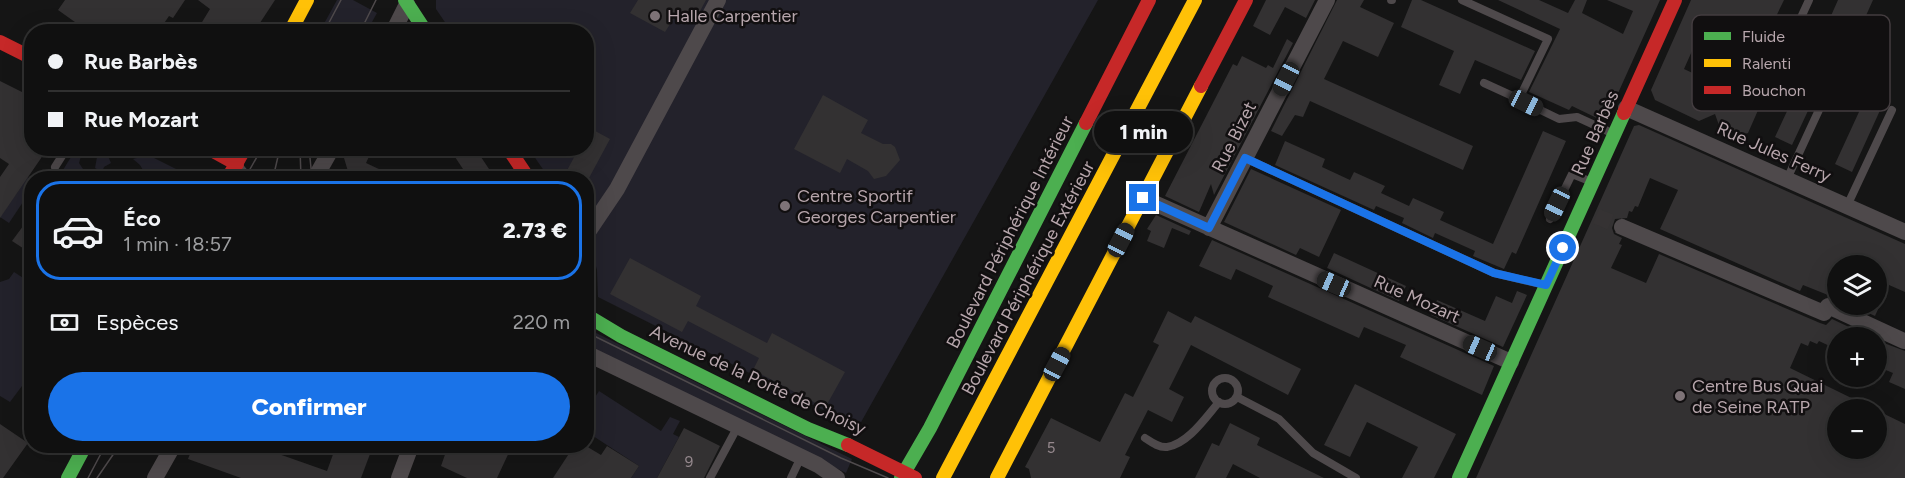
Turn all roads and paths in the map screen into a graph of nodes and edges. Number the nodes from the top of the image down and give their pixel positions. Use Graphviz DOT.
graph roads {
  1 [pos="307,0"];
  2 [pos="717,0"];
  3 [pos="1149,0"];
  4 [pos="1196,0"];
  5 [pos="1246,0"];
  6 [pos="1327,0"];
  7 [pos="1462,0"];
  8 [pos="1675,0"];
  9 [pos="1809,0"];
  10 [pos="407,1"];
  11 [pos="1802,15"];
  12 [pos="294,24"];
  13 [pos="397,24"];
  14 [pos="421,24"];
  15 [pos="0,42"];
  16 [pos="24,54"];
  17 [pos="1484,83"];
  18 [pos="1526,103"];
  19 [pos="1626,108"];
  20 [pos="1892,110"];
  21 [pos="1818,111"];
  22 [pos="1614,134"];
  23 [pos="62,156"];
  24 [pos="223,156"];
  25 [pos="229,156"];
  26 [pos="241,156"];
  27 [pos="327,156"];
  28 [pos="513,156"];
  29 [pos="1245,158"];
  30 [pos="237,164"];
  31 [pos="55,167"];
  32 [pos="216,171"];
  33 [pos="232,171"];
  34 [pos="243,171"];
  35 [pos="319,171"];
  36 [pos="523,171"];
  37 [pos="1787,179"];
  38 [pos="1592,182"];
  39 [pos="1143,198"];
  40 [pos="1846,206"];
  41 [pos="1550,219"];
  42 [pos="594,224"];
  43 [pos="1622,227"];
  44 [pos="1209,228"];
  45 [pos="1905,232"];
  46 [pos="1546,285"];
  47 [pos="594,320"];
  48 [pos="1904,341"];
  49 [pos="594,357"];
  50 [pos="1511,362"];
  51 [pos="1236,397"];
  52 [pos="1219,402"];
  53 [pos="738,426"];
  54 [pos="1144,438"];
  55 [pos="67,453"];
  56 [pos="81,453"];
  57 [pos="169,453"];
  58 [pos="408,453"];
  59 [pos="801,457"];
  60 [pos="835,477"];
  61 [pos="54,478"];
  62 [pos="68,478"];
  63 [pos="155,478"];
  64 [pos="399,478"];
  65 [pos="710,478"];
  66 [pos="791,478"];
  67 [pos="901,478"];
  68 [pos="915,478"];
  69 [pos="943,478"];
  70 [pos="997,478"];
  71 [pos="1356,478"];
  72 [pos="1459,478"];
  1 -- 12 [label="main road"];
  2 -- 42 [label="street"];
  3 -- 67 [label="main road, Boulevard Périphérique Intérieur"];
  4 -- 69 [label="main road, Boulevard Périphérique Extérieur"];
  5 -- 39 [label="main road"];
  6 -- 29 [label="street, Rue Bizet"];
  7 -- 17 [label="lane"];
  8 -- 19 [label="main road, Rue Barbès"];
  9 -- 11 [label="lane"];
  10 -- 13 [label="street"];
  10 -- 14 [label="main road"];
  15 -- 16 [label="main road"];
  18 -- 22 [label="lane"];
  19 -- 22 [label="main road, Rue Barbès"];
  19 -- 37 [label="street, Rue Jules Ferry"];
  20 -- 40 [label="lane"];
  21 -- 37 [label="lane"];
  22 -- 38 [label="main road, Rue Barbès"];
  23 -- 31 [label="lane"];
  24 -- 32 [label="main road"];
  25 -- 30 [label="main road"];
  26 -- 30 [label="main road"];
  27 -- 35 [label="street"];
  28 -- 36 [label="main road"];
  29 -- 44 [label="street, Rue Bizet"];
  29 -- 46 [label="lane"];
  30 -- 33 [label="main road"];
  30 -- 34 [label="lane"];
  37 -- 40 [label="street, Rue Jules Ferry"];
  38 -- 41 [label="lane"];
  38 -- 46 [label="main road, Rue Barbès"];
  39 -- 44 [label="street, Rue Mozart"];
  39 -- 70 [label="main road"];
  40 -- 45 [label="street, Rue Jules Ferry"];
  43 -- 48 [label="street"];
  44 -- 50 [label="street, Rue Mozart"];
  46 -- 50 [label="main road, Rue Barbès"];
  47 -- 68 [label="main road, Avenue de la Porte de Choisy, bridge"];
  49 -- 53 [label="street"];
  50 -- 72 [label="main road, Rue Barbès"];
  51 -- 52 [label="lane"];
  51 -- 52 [label="lane"];
  51 -- 71 [label="lane"];
  52 -- 54 [label="lane"];
  53 -- 59 [label="street"];
  53 -- 65 [label="lane"];
  55 -- 61 [label="main road"];
  56 -- 62 [label="main road"];
  57 -- 63 [label="street"];
  58 -- 64 [label="street"];
  59 -- 60 [label="street"];
  59 -- 66 [label="lane"];
}
